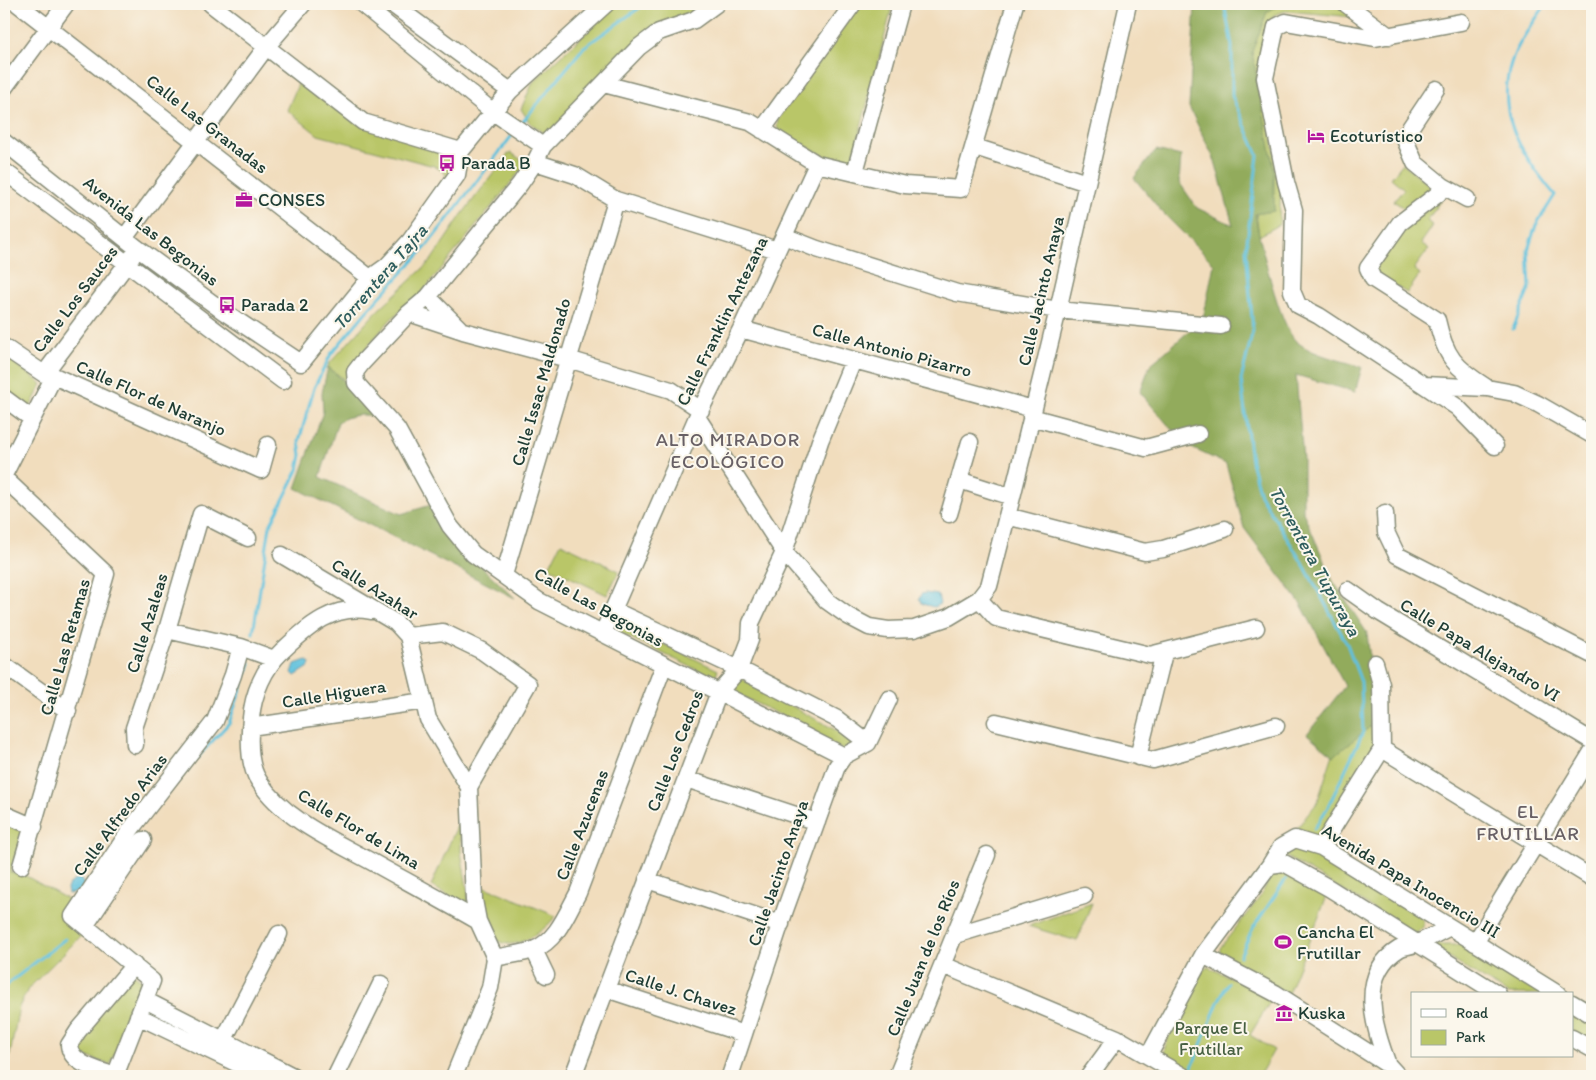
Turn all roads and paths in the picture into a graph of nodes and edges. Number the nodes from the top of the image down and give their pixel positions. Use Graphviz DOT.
graph roads {
  1 [pos="18,4"];
  2 [pos="66,4"];
  3 [pos="211,4"];
  4 [pos="303,4"];
  5 [pos="362,4"];
  6 [pos="392,4"];
  7 [pos="606,4"];
  8 [pos="716,4"];
  9 [pos="853,4"];
  10 [pos="901,4"];
  11 [pos="1015,4"];
  12 [pos="1128,4"];
  13 [pos="1346,4"];
  14 [pos="1461,22"];
  15 [pos="49,27"];
  16 [pos="1389,36"];
  17 [pos="267,46"];
  18 [pos="604,84"];
  19 [pos="4,88"];
  20 [pos="1436,89"];
  21 [pos="510,91"];
  22 [pos="490,115"];
  23 [pos="762,130"];
  24 [pos="197,141"];
  25 [pos="4,142"];
  26 [pos="543,146"];
  27 [pos="975,147"];
  28 [pos="461,151"];
  29 [pos="535,162"];
  30 [pos="817,164"];
  31 [pos="4,171"];
  32 [pos="855,172"];
  33 [pos="1087,182"];
  34 [pos="1443,186"];
  35 [pos="616,200"];
  36 [pos="1467,200"];
  37 [pos="125,237"];
  38 [pos="781,243"];
  39 [pos="137,248"];
  40 [pos="127,266"];
  41 [pos="370,278"];
  42 [pos="428,298"];
  43 [pos="1058,310"];
  44 [pos="223,311"];
  45 [pos="409,313"];
  46 [pos="210,326"];
  47 [pos="1221,326"];
  48 [pos="741,329"];
  49 [pos="463,331"];
  50 [pos="4,347"];
  51 [pos="568,359"];
  52 [pos="853,361"];
  53 [pos="49,375"];
  54 [pos="284,381"];
  55 [pos="1424,385"];
  56 [pos="1488,388"];
  57 [pos="4,398"];
  58 [pos="699,413"];
  59 [pos="1032,413"];
  60 [pos="31,418"];
  61 [pos="1198,434"];
  62 [pos="1592,435"];
  63 [pos="970,442"];
  64 [pos="268,445"];
  65 [pos="1495,446"];
  66 [pos="4,477"];
  67 [pos="959,480"];
  68 [pos="1012,497"];
  69 [pos="1385,513"];
  70 [pos="949,514"];
  71 [pos="1007,516"];
  72 [pos="1225,529"];
  73 [pos="248,538"];
  74 [pos="784,552"];
  75 [pos="282,554"];
  76 [pos="504,575"];
  77 [pos="1348,590"];
  78 [pos="984,593"];
  79 [pos="613,610"];
  80 [pos="378,612"];
  81 [pos="1256,628"];
  82 [pos="167,630"];
  83 [pos="603,633"];
  84 [pos="408,636"];
  85 [pos="240,646"];
  86 [pos="1164,654"];
  87 [pos="1592,655"];
  88 [pos="274,659"];
  89 [pos="1376,663"];
  90 [pos="4,665"];
  91 [pos="664,665"];
  92 [pos="738,669"];
  93 [pos="719,692"];
  94 [pos="889,699"];
  95 [pos="424,701"];
  96 [pos="68,711"];
  97 [pos="996,722"];
  98 [pos="1276,726"];
  99 [pos="250,727"];
  100 [pos="1592,741"];
  101 [pos="868,743"];
  102 [pos="135,745"];
  103 [pos="1382,749"];
  104 [pos="1592,752"];
  105 [pos="844,756"];
  106 [pos="1138,757"];
  107 [pos="686,779"];
  108 [pos="469,787"];
  109 [pos="4,814"];
  110 [pos="817,822"];
  111 [pos="34,827"];
  112 [pos="143,840"];
  113 [pos="1536,844"];
  114 [pos="1322,847"];
  115 [pos="987,855"];
  116 [pos="1270,865"];
  117 [pos="21,866"];
  118 [pos="1592,878"];
  119 [pos="647,880"];
  120 [pos="1084,896"];
  121 [pos="478,921"];
  122 [pos="780,924"];
  123 [pos="84,926"];
  124 [pos="1448,928"];
  125 [pos="279,934"];
  126 [pos="955,934"];
  127 [pos="1416,944"];
  128 [pos="1475,944"];
  129 [pos="534,950"];
  130 [pos="1203,955"];
  131 [pos="495,958"];
  132 [pos="943,964"];
  133 [pos="134,966"];
  134 [pos="546,975"];
  135 [pos="381,984"];
  136 [pos="606,989"];
  137 [pos="1495,992"];
  138 [pos="1555,992"];
  139 [pos="145,1000"];
  140 [pos="1574,1003"];
  141 [pos="1592,1015"];
  142 [pos="138,1016"];
  143 [pos="744,1034"];
  144 [pos="1117,1038"];
  145 [pos="1574,1039"];
  146 [pos="223,1041"];
  147 [pos="1592,1049"];
  148 [pos="1149,1055"];
  149 [pos="1393,1071"];
  150 [pos="1178,1075"];
  151 [pos="115,1076"];
  152 [pos="263,1076"];
  153 [pos="290,1076"];
  154 [pos="336,1076"];
  155 [pos="454,1076"];
  156 [pos="573,1076"];
  157 [pos="730,1076"];
  158 [pos="896,1076"];
  159 [pos="1089,1076"];
  1 -- 15 [label="street, Calle Las Granadas"];
  2 -- 15 [label="street"];
  3 -- 17 [label="street"];
  4 -- 17 [label="street, Calle Los Sauces"];
  5 -- 22 [label="street"];
  6 -- 21 [label="street"];
  7 -- 21 [label="street"];
  8 -- 18 [label="street"];
  9 -- 23 [label="street"];
  10 -- 32 [label="street"];
  11 -- 27 [label="street"];
  12 -- 33 [label="street, Calle Jacinto Anaya"];
  13 -- 16 [label="street"];
  14 -- 16 [label="street"];
  15 -- 19 [label="street"];
  15 -- 24 [label="street, Calle Las Granadas"];
  16 -- 55 [label="street"];
  17 -- 24 [label="street, Calle Los Sauces"];
  17 -- 28 [label="street"];
  18 -- 23 [label="street"];
  18 -- 26 [label="street"];
  20 -- 34 [label="street"];
  21 -- 22 [label="street"];
  22 -- 26 [label="street"];
  22 -- 28 [label="street"];
  23 -- 30 [label="street"];
  24 -- 37 [label="street, Calle Los Sauces"];
  24 -- 41 [label="street, Calle Las Granadas"];
  25 -- 37 [label="street, Avenida Las Begonias"];
  26 -- 29 [label="street"];
  27 -- 32 [label="street"];
  27 -- 33 [label="street"];
  28 -- 41 [label="street"];
  29 -- 35 [label="street"];
  29 -- 42 [label="street"];
  30 -- 32 [label="street"];
  30 -- 38 [label="street, Calle Franklin Antezana"];
  31 -- 40 [label="street"];
  33 -- 43 [label="street, Calle Jacinto Anaya"];
  34 -- 36 [label="street"];
  34 -- 56 [label="street"];
  35 -- 38 [label="street"];
  35 -- 51 [label="street, Calle Issac Maldonado"];
  37 -- 39 [label="street, Avenida Las Begonias"];
  38 -- 43 [label="street"];
  38 -- 48 [label="street, Calle Franklin Antezana"];
  39 -- 40 [label="street, Calle Los Sauces"];
  39 -- 44 [label="street, Avenida Las Begonias"];
  40 -- 46 [label="street"];
  40 -- 53 [label="street, Calle Los Sauces"];
  41 -- 44 [label="street, Avenida Las Begonias"];
  42 -- 45 [label="street"];
  42 -- 49 [label="street"];
  43 -- 47 [label="street"];
  43 -- 59 [label="street, Calle Jacinto Anaya"];
  44 -- 46 [label="street"];
  45 -- 49 [label="street"];
  45 -- 76 [label="street, Calle Las Begonias"];
  46 -- 54 [label="street"];
  48 -- 52 [label="street, Calle Antonio Pizarro"];
  48 -- 58 [label="street, Calle Franklin Antezana"];
  49 -- 51 [label="street"];
  50 -- 53 [label="street, Calle Flor de Naranjo"];
  51 -- 58 [label="street"];
  51 -- 76 [label="street, Calle Issac Maldonado"];
  52 -- 59 [label="street, Calle Antonio Pizarro"];
  52 -- 74 [label="street, Calle Los Cedros"];
  53 -- 60 [label="street, Calle Los Sauces"];
  53 -- 64 [label="street, Calle Flor de Naranjo"];
  55 -- 56 [label="street"];
  55 -- 65 [label="street"];
  56 -- 62 [label="street"];
  57 -- 60 [label="street"];
  58 -- 74 [label="street"];
  58 -- 79 [label="street, Calle Franklin Antezana"];
  59 -- 61 [label="street, Calle Antonio Pizarro"];
  59 -- 68 [label="street, Calle Jacinto Anaya"];
  60 -- 66 [label="street, Calle Los Sauces"];
  63 -- 67 [label="street"];
  66 -- 96 [label="street, Calle Las Retamas"];
  67 -- 68 [label="street"];
  67 -- 70 [label="street"];
  68 -- 71 [label="street, Calle Jacinto Anaya"];
  69 -- 87 [label="street"];
  71 -- 72 [label="street"];
  71 -- 78 [label="street, Calle Jacinto Anaya"];
  73 -- 82 [label="street, Calle Azaleas"];
  74 -- 78 [label="street"];
  74 -- 92 [label="street, Calle Los Cedros"];
  75 -- 80 [label="street, Calle Azahar"];
  76 -- 83 [label="street, Calle Las Begonias"];
  77 -- 100 [label="street, Calle Papa Alejandro VI"];
  78 -- 86 [label="street"];
  79 -- 83 [label="street, Calle Franklin Antezana"];
  79 -- 92 [label="street, Calle Las Begonias"];
  80 -- 84 [label="street, Calle Azahar"];
  80 -- 88 [label="street, Calle Flor de Lima"];
  81 -- 86 [label="street"];
  82 -- 85 [label="street"];
  82 -- 102 [label="street, Calle Azaleas"];
  83 -- 91 [label="street, Calle Las Begonias"];
  84 -- 95 [label="street"];
  84 -- 108 [label="street, Calle Azahar"];
  85 -- 88 [label="street"];
  85 -- 123 [label="street, Calle Alfredo Arias"];
  86 -- 106 [label="street"];
  88 -- 99 [label="street, Calle Flor de Lima"];
  89 -- 103 [label="street"];
  90 -- 96 [label="street"];
  91 -- 93 [label="street, Calle Las Begonias"];
  91 -- 129 [label="street, Calle Azucenas"];
  92 -- 93 [label="street, Calle Los Cedros"];
  92 -- 101 [label="street, Calle Las Begonias"];
  93 -- 105 [label="street, Calle Las Begonias"];
  93 -- 107 [label="street, Calle Los Cedros"];
  94 -- 101 [label="street"];
  95 -- 99 [label="street, Calle Higuera"];
  95 -- 108 [label="street"];
  96 -- 111 [label="street, Calle Las Retamas"];
  97 -- 106 [label="street"];
  98 -- 106 [label="street"];
  99 -- 121 [label="street, Calle Flor de Lima"];
  101 -- 105 [label="street"];
  103 -- 113 [label="street"];
  103 -- 114 [label="street"];
  104 -- 113 [label="street"];
  105 -- 110 [label="street, Calle Jacinto Anaya"];
  107 -- 110 [label="street"];
  107 -- 119 [label="street, Calle Los Cedros"];
  108 -- 121 [label="street"];
  109 -- 111 [label="street"];
  110 -- 122 [label="street, Calle Jacinto Anaya"];
  111 -- 117 [label="street, Calle Las Retamas"];
  112 -- 123 [label="street"];
  113 -- 118 [label="street"];
  113 -- 128 [label="street"];
  114 -- 116 [label="street, Avenida Papa Inocencio III"];
  114 -- 124 [label="street, Avenida Papa Inocencio III"];
  115 -- 126 [label="street, Calle Juan de los Ríos"];
  116 -- 127 [label="street"];
  116 -- 130 [label="street"];
  119 -- 122 [label="street"];
  119 -- 136 [label="street, Calle Los Cedros"];
  120 -- 126 [label="street"];
  121 -- 131 [label="street"];
  122 -- 143 [label="street, Calle Jacinto Anaya"];
  123 -- 133 [label="street"];
  124 -- 127 [label="street"];
  124 -- 128 [label="street, Avenida Papa Inocencio III"];
  125 -- 146 [label="street"];
  126 -- 132 [label="street, Calle Juan de los Ríos"];
  127 -- 137 [label="street"];
  127 -- 149 [label="street"];
  128 -- 138 [label="street, Avenida Papa Inocencio III"];
  129 -- 131 [label="street, Calle Azucenas"];
  129 -- 134 [label="street"];
  130 -- 148 [label="street"];
  130 -- 149 [label="street"];
  131 -- 155 [label="street"];
  132 -- 144 [label="street"];
  132 -- 158 [label="street, Calle Juan de los Ríos"];
  133 -- 139 [label="street"];
  133 -- 151 [label="street"];
  135 -- 154 [label="street"];
  136 -- 143 [label="street, Calle J. Chavez"];
  136 -- 156 [label="street, Calle Los Cedros"];
  139 -- 142 [label="street"];
  139 -- 146 [label="street"];
  140 -- 141 [label="street"];
  142 -- 151 [label="street"];
  142 -- 152 [label="street"];
  143 -- 157 [label="street, Calle Jacinto Anaya"];
  144 -- 148 [label="street"];
  144 -- 159 [label="street"];
  145 -- 147 [label="street"];
  146 -- 153 [label="street"];
  148 -- 150 [label="street"];
}
